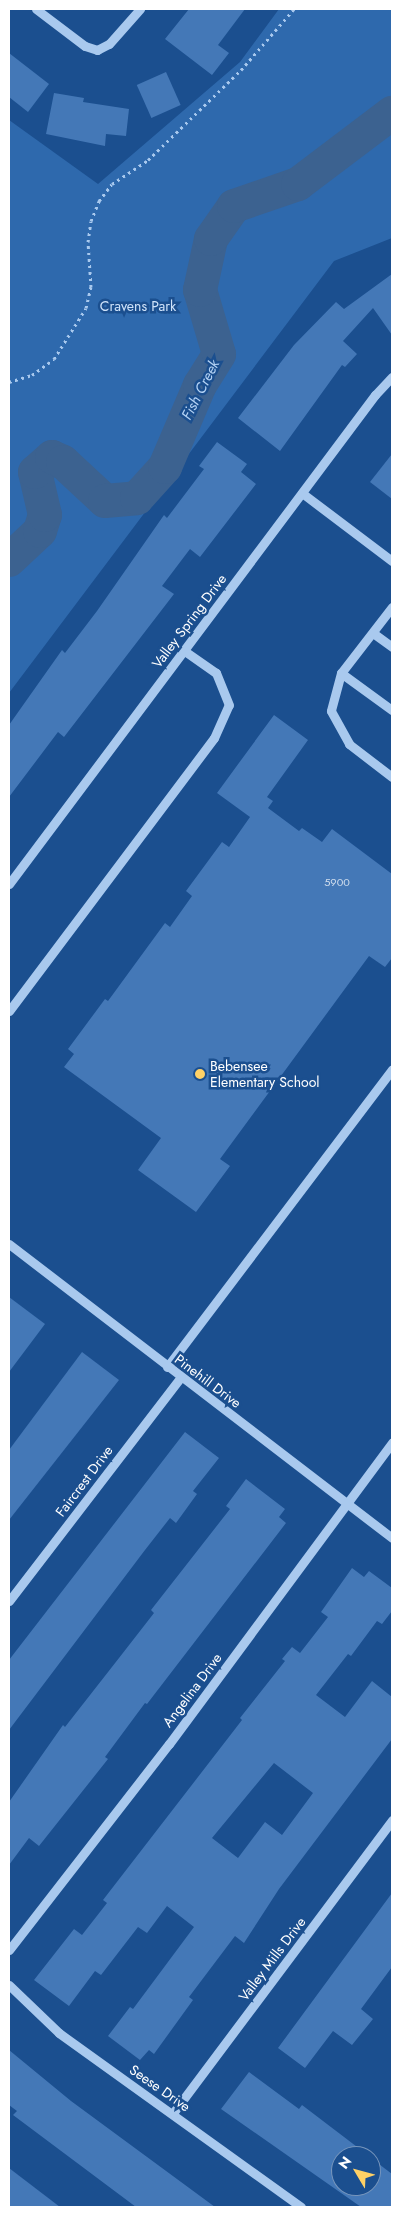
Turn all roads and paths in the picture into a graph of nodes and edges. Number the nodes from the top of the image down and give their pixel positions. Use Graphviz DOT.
graph roads {
  1 [pos="36,9"];
  2 [pos="140,9"];
  3 [pos="294,9"];
  4 [pos="392,377"];
  5 [pos="9,382"];
  6 [pos="302,493"];
  7 [pos="392,561"];
  8 [pos="392,607"];
  9 [pos="373,633"];
  10 [pos="392,647"];
  11 [pos="184,651"];
  12 [pos="340,673"];
  13 [pos="392,710"];
  14 [pos="392,777"];
  15 [pos="9,884"];
  16 [pos="9,1010"];
  17 [pos="392,1070"];
  18 [pos="9,1244"];
  19 [pos="167,1367"];
  20 [pos="181,1377"];
  21 [pos="392,1443"];
  22 [pos="347,1503"];
  23 [pos="392,1538"];
  24 [pos="9,1602"];
  25 [pos="392,1820"];
  26 [pos="9,1950"];
  27 [pos="9,1985"];
  28 [pos="173,2113"];
  29 [pos="301,2207"];
  1 -- 2 [label="street"];
  3 -- 5 [label="path"];
  4 -- 6 [label="street, Valley Spring Drive"];
  6 -- 7 [label="street"];
  6 -- 11 [label="street, Valley Spring Drive"];
  8 -- 9 [label="street"];
  9 -- 10 [label="street"];
  9 -- 12 [label="street"];
  11 -- 15 [label="street, Valley Spring Drive"];
  11 -- 16 [label="street"];
  12 -- 13 [label="street"];
  12 -- 14 [label="street"];
  17 -- 19 [label="street"];
  18 -- 19 [label="street, Pinehill Drive"];
  19 -- 20 [label="street, Pinehill Drive"];
  20 -- 22 [label="street, Pinehill Drive"];
  20 -- 24 [label="street, Faircrest Drive"];
  21 -- 22 [label="street, Angelina Drive"];
  22 -- 23 [label="street, Pinehill Drive"];
  22 -- 26 [label="street, Angelina Drive"];
  25 -- 28 [label="street, Valley Mills Drive"];
  27 -- 28 [label="street, Seese Drive"];
  28 -- 29 [label="street, Seese Drive"];
}
